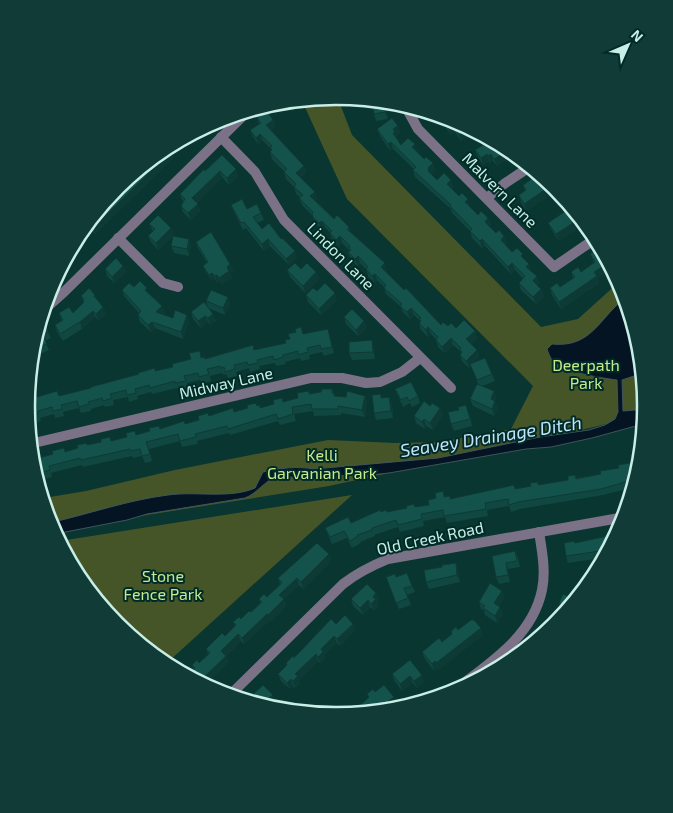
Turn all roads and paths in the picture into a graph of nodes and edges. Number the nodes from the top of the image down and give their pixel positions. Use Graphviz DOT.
graph roads {
  1 [pos="410,114"];
  2 [pos="236,122"];
  3 [pos="221,137"];
  4 [pos="524,171"];
  5 [pos="487,198"];
  6 [pos="118,238"];
  7 [pos="589,243"];
  8 [pos="178,287"];
  9 [pos="55,300"];
  10 [pos="420,358"];
  11 [pos="451,388"];
  12 [pos="38,443"];
  13 [pos="617,518"];
  14 [pos="539,532"];
  15 [pos="472,676"];
  16 [pos="236,690"];
  1 -- 5 [label="street, Malvern Lane"];
  2 -- 3 [label="street"];
  3 -- 6 [label="street"];
  3 -- 10 [label="street, Lindon Lane"];
  4 -- 5 [label="street"];
  5 -- 7 [label="street, Malvern Lane"];
  6 -- 8 [label="street"];
  6 -- 9 [label="street"];
  10 -- 11 [label="street, Lindon Lane"];
  10 -- 12 [label="street, Midway Lane"];
  13 -- 14 [label="street, Old Creek Road"];
  14 -- 15 [label="street"];
  14 -- 16 [label="street, Old Creek Road"];
}
